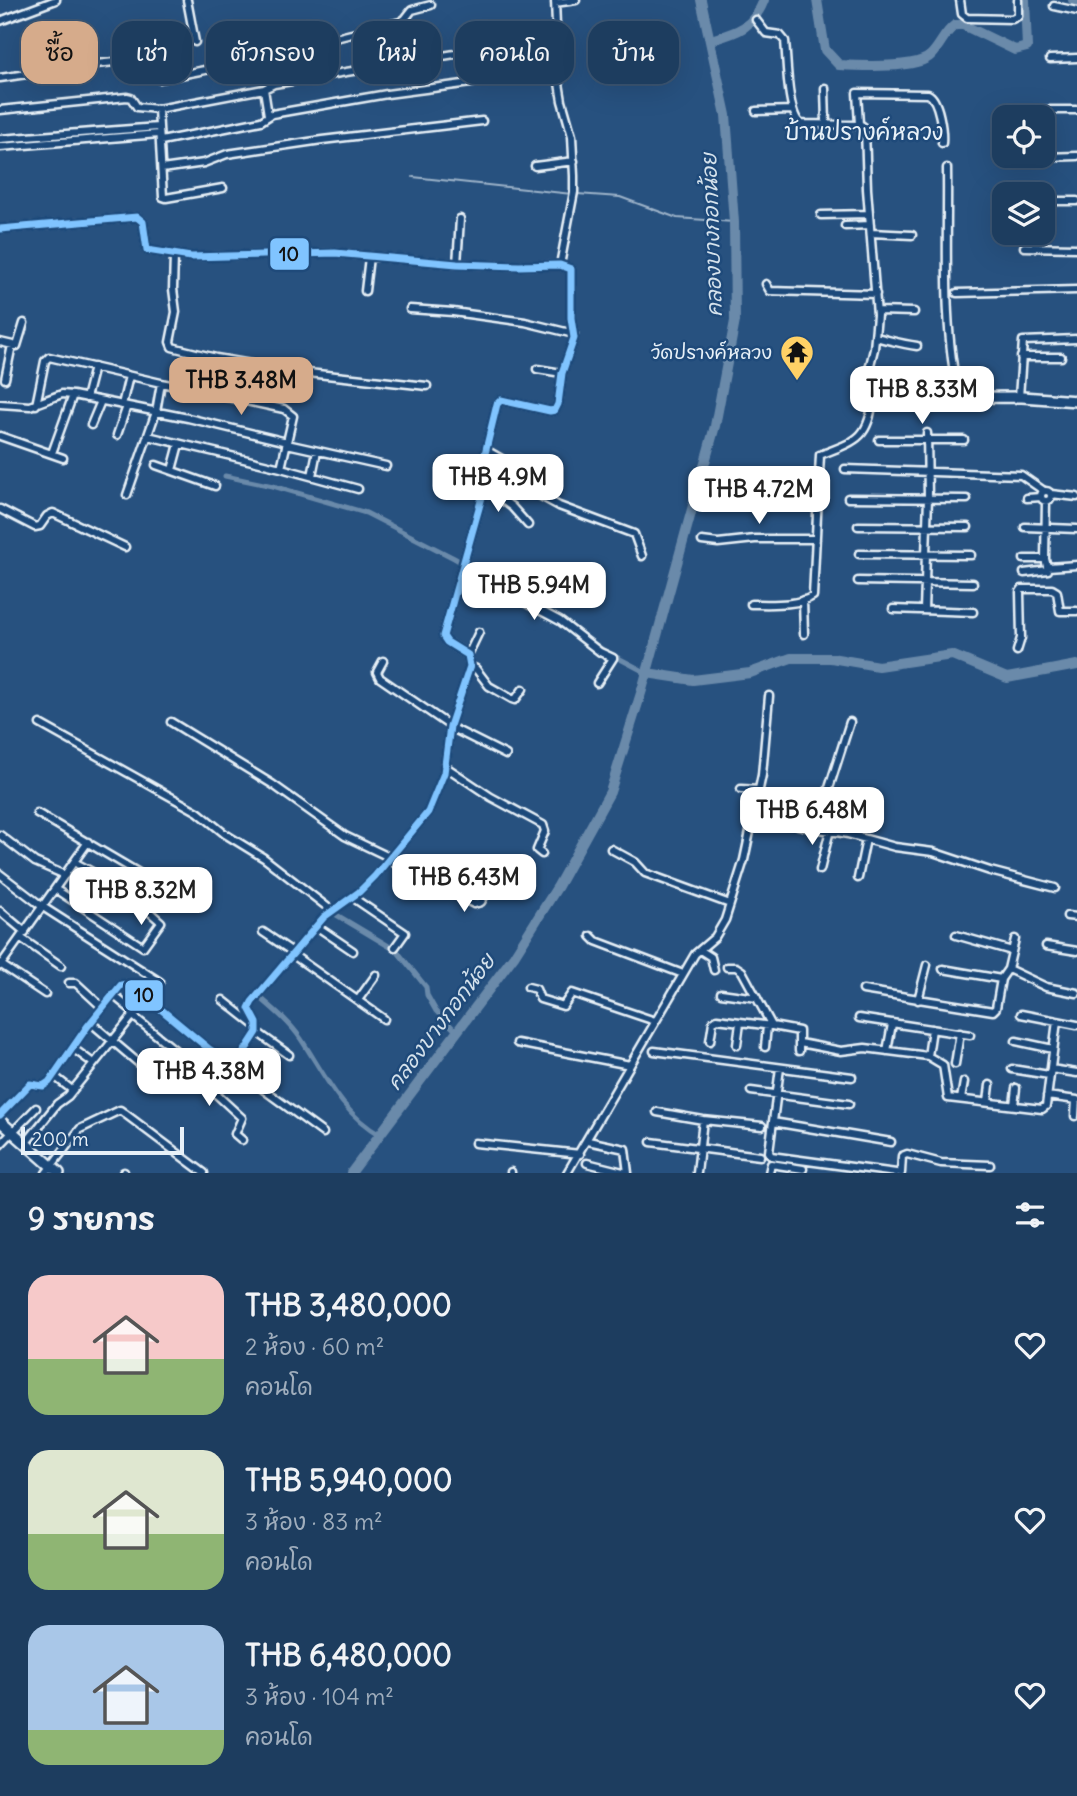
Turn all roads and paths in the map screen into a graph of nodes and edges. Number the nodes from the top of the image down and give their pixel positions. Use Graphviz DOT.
graph roads {
  1 [pos="56,0"];
  2 [pos="187,0"];
  3 [pos="576,0"];
  4 [pos="960,0"];
  5 [pos="1018,0"];
  6 [pos="555,2"];
  7 [pos="431,5"];
  8 [pos="1054,6"];
  9 [pos="1077,11"];
  10 [pos="756,20"];
  11 [pos="0,21"];
  12 [pos="195,42"];
  13 [pos="455,54"];
  14 [pos="1077,58"];
  15 [pos="1050,59"];
  16 [pos="0,78"];
  17 [pos="463,84"];
  18 [pos="825,88"];
  19 [pos="264,89"];
  20 [pos="158,109"];
  21 [pos="0,110"];
  22 [pos="793,110"];
  23 [pos="1055,110"];
  24 [pos="1077,110"];
  25 [pos="756,111"];
  26 [pos="268,115"];
  27 [pos="482,121"];
  28 [pos="826,124"];
  29 [pos="859,124"];
  30 [pos="107,130"];
  31 [pos="66,132"];
  32 [pos="159,134"];
  33 [pos="26,136"];
  34 [pos="107,138"];
  35 [pos="0,139"];
  36 [pos="67,141"];
  37 [pos="943,143"];
  38 [pos="27,144"];
  39 [pos="0,147"];
  40 [pos="1077,156"];
  41 [pos="1055,157"];
  42 [pos="574,162"];
  43 [pos="535,166"];
  44 [pos="947,168"];
  45 [pos="162,169"];
  46 [pos="223,188"];
  47 [pos="1055,201"];
  48 [pos="1077,201"];
  49 [pos="869,214"];
  50 [pos="821,215"];
  51 [pos="460,219"];
  52 [pos="845,226"];
  53 [pos="0,229"];
  54 [pos="871,229"];
  55 [pos="912,235"];
  56 [pos="1024,247"];
  57 [pos="1077,248"];
  58 [pos="174,256"];
  59 [pos="369,257"];
  60 [pos="457,264"];
  61 [pos="560,265"];
  62 [pos="766,284"];
  63 [pos="1077,290"];
  64 [pos="365,291"];
  65 [pos="957,293"];
  66 [pos="876,294"];
  67 [pos="410,309"];
  68 [pos="877,311"];
  69 [pos="914,312"];
  70 [pos="24,323"];
  71 [pos="574,333"];
  72 [pos="875,338"];
  73 [pos="1077,339"];
  74 [pos="0,342"];
  75 [pos="12,345"];
  76 [pos="917,346"];
  77 [pos="1062,357"];
  78 [pos="1021,358"];
  79 [pos="94,367"];
  80 [pos="537,369"];
  81 [pos="562,373"];
  82 [pos="129,376"];
  83 [pos="5,379"];
  84 [pos="161,383"];
  85 [pos="427,386"];
  86 [pos="73,396"];
  87 [pos="1019,397"];
  88 [pos="86,398"];
  89 [pos="873,398"];
  90 [pos="959,398"];
  91 [pos="100,401"];
  92 [pos="1077,401"];
  93 [pos="0,404"];
  94 [pos="36,405"];
  95 [pos="124,406"];
  96 [pos="156,412"];
  97 [pos="91,425"];
  98 [pos="117,435"];
  99 [pos="0,436"];
  100 [pos="148,436"];
  101 [pos="927,437"];
  102 [pos="879,440"];
  103 [pos="964,440"];
  104 [pos="287,443"];
  105 [pos="179,444"];
  106 [pos="486,450"];
  107 [pos="317,451"];
  108 [pos="52,453"];
  109 [pos="63,458"];
  110 [pos="156,465"];
  111 [pos="386,466"];
  112 [pos="281,468"];
  113 [pos="845,469"];
  114 [pos="172,470"];
  115 [pos="928,473"];
  116 [pos="312,476"];
  117 [pos="215,486"];
  118 [pos="484,486"];
  119 [pos="358,489"];
  120 [pos="127,495"];
  121 [pos="1045,496"];
  122 [pos="1077,497"];
  123 [pos="848,498"];
  124 [pos="928,498"];
  125 [pos="1027,498"];
  126 [pos="967,499"];
  127 [pos="0,509"];
  128 [pos="528,525"];
  129 [pos="858,526"];
  130 [pos="927,527"];
  131 [pos="968,527"];
  132 [pos="1025,527"];
  133 [pos="1045,527"];
  134 [pos="1077,529"];
  135 [pos="816,539"];
  136 [pos="702,541"];
  137 [pos="125,547"];
  138 [pos="859,554"];
  139 [pos="924,555"];
  140 [pos="971,555"];
  141 [pos="642,556"];
  142 [pos="1024,559"];
  143 [pos="1045,559"];
  144 [pos="1077,565"];
  145 [pos="1048,567"];
  146 [pos="462,568"];
  147 [pos="1024,573"];
  148 [pos="858,581"];
  149 [pos="923,583"];
  150 [pos="973,583"];
  151 [pos="803,600"];
  152 [pos="751,604"];
  153 [pos="893,610"];
  154 [pos="924,610"];
  155 [pos="1077,611"];
  156 [pos="974,612"];
  157 [pos="480,632"];
  158 [pos="804,634"];
  159 [pos="1017,651"];
  160 [pos="468,655"];
  161 [pos="383,661"];
  162 [pos="470,666"];
  163 [pos="597,683"];
  164 [pos="523,689"];
  165 [pos="769,696"];
  166 [pos="171,722"];
  167 [pos="850,722"];
  168 [pos="40,724"];
  169 [pos="450,726"];
  170 [pos="506,755"];
  171 [pos="446,767"];
  172 [pos="741,789"];
  173 [pos="759,790"];
  174 [pos="37,813"];
  175 [pos="754,814"];
  176 [pos="826,830"];
  177 [pos="0,835"];
  178 [pos="866,839"];
  179 [pos="88,842"];
  180 [pos="611,849"];
  181 [pos="542,854"];
  182 [pos="390,859"];
  183 [pos="74,862"];
  184 [pos="820,870"];
  185 [pos="139,873"];
  186 [pos="0,874"];
  187 [pos="65,874"];
  188 [pos="476,875"];
  189 [pos="858,878"];
  190 [pos="1055,888"];
  191 [pos="55,889"];
  192 [pos="352,897"];
  193 [pos="730,904"];
  194 [pos="43,907"];
  195 [pos="331,910"];
  196 [pos="0,911"];
  197 [pos="1067,916"];
  198 [pos="1077,917"];
  199 [pos="316,926"];
  200 [pos="263,932"];
  201 [pos="956,934"];
  202 [pos="23,935"];
  203 [pos="591,936"];
  204 [pos="1015,939"];
  205 [pos="1046,946"];
  206 [pos="395,947"];
  207 [pos="700,950"];
  208 [pos="353,951"];
  209 [pos="1012,951"];
  210 [pos="1077,951"];
  211 [pos="294,954"];
  212 [pos="0,964"];
  213 [pos="61,965"];
  214 [pos="927,965"];
  215 [pos="727,967"];
  216 [pos="943,969"];
  217 [pos="714,970"];
  218 [pos="1012,971"];
  219 [pos="683,974"];
  220 [pos="376,975"];
  221 [pos="1001,979"];
  222 [pos="69,983"];
  223 [pos="528,986"];
  224 [pos="863,990"];
  225 [pos="721,993"];
  226 [pos="1077,993"];
  227 [pos="45,994"];
  228 [pos="148,998"];
  229 [pos="757,998"];
  230 [pos="118,999"];
  231 [pos="223,1000"];
  232 [pos="358,1000"];
  233 [pos="918,1000"];
  234 [pos="102,1007"];
  235 [pos="134,1014"];
  236 [pos="1021,1014"];
  237 [pos="859,1018"];
  238 [pos="384,1019"];
  239 [pos="655,1021"];
  240 [pos="1057,1021"];
  241 [pos="740,1023"];
  242 [pos="892,1024"];
  243 [pos="1077,1025"];
  244 [pos="770,1026"];
  245 [pos="96,1027"];
  246 [pos="258,1029"];
  247 [pos="932,1029"];
  248 [pos="960,1033"];
  249 [pos="970,1035"];
  250 [pos="113,1041"];
  251 [pos="710,1041"];
  252 [pos="1016,1041"];
  253 [pos="517,1043"];
  254 [pos="800,1043"];
  255 [pos="737,1045"];
  256 [pos="765,1047"];
  257 [pos="1053,1049"];
  258 [pos="175,1050"];
  259 [pos="654,1051"];
  260 [pos="887,1051"];
  261 [pos="78,1052"];
  262 [pos="799,1052"];
  263 [pos="289,1055"];
  264 [pos="929,1056"];
  265 [pos="93,1063"];
  266 [pos="955,1064"];
  267 [pos="630,1065"];
  268 [pos="235,1066"];
  269 [pos="780,1068"];
  270 [pos="1012,1069"];
  271 [pos="1050,1072"];
  272 [pos="1077,1073"];
  273 [pos="155,1077"];
  274 [pos="852,1077"];
  275 [pos="58,1079"];
  276 [pos="964,1082"];
  277 [pos="990,1085"];
  278 [pos="1016,1088"];
  279 [pos="72,1090"];
  280 [pos="751,1091"];
  281 [pos="776,1095"];
  282 [pos="1048,1097"];
  283 [pos="961,1099"];
  284 [pos="1076,1100"];
  285 [pos="988,1102"];
  286 [pos="849,1104"];
  287 [pos="1014,1105"];
  288 [pos="36,1108"];
  289 [pos="657,1112"];
  290 [pos="0,1115"];
  291 [pos="1075,1116"];
  292 [pos="703,1120"];
  293 [pos="0,1121"];
  294 [pos="773,1122"];
  295 [pos="762,1126"];
  296 [pos="12,1132"];
  297 [pos="323,1133"];
  298 [pos="242,1140"];
  299 [pos="588,1141"];
  300 [pos="651,1142"];
  301 [pos="891,1142"];
  302 [pos="475,1143"];
  303 [pos="25,1144"];
  304 [pos="0,1145"];
  305 [pos="699,1150"];
  306 [pos="580,1154"];
  307 [pos="760,1156"];
  308 [pos="587,1163"];
  309 [pos="990,1166"];
  310 [pos="803,1169"];
  311 [pos="52,1171"];
  312 [pos="204,1173"];
  313 [pos="568,1173"];
  314 [pos="628,1173"];
  315 [pos="697,1173"];
  316 [pos="769,1173"];
  317 [pos="898,1173"];
  1 -- 11 [label="street"];
  2 -- 12 [label="street"];
  3 -- 6 [label="street"];
  4 -- 5 [label="street"];
  6 -- 42 [label="street"];
  7 -- 16 [label="street"];
  8 -- 9 [label="street"];
  10 -- 22 [label="street"];
  13 -- 19 [label="street"];
  14 -- 15 [label="street"];
  17 -- 26 [label="street"];
  18 -- 28 [label="street"];
  19 -- 20 [label="street"];
  19 -- 26 [label="street"];
  20 -- 21 [label="street"];
  20 -- 32 [label="street"];
  22 -- 25 [label="street"];
  22 -- 28 [label="street"];
  23 -- 24 [label="street"];
  26 -- 32 [label="street"];
  27 -- 45 [label="street"];
  28 -- 29 [label="street"];
  29 -- 37 [label="street"];
  29 -- 49 [label="street"];
  30 -- 31 [label="street"];
  30 -- 32 [label="street"];
  30 -- 34 [label="street"];
  31 -- 33 [label="street"];
  31 -- 36 [label="street"];
  32 -- 34 [label="street"];
  32 -- 45 [label="street"];
  33 -- 35 [label="street"];
  33 -- 38 [label="street"];
  34 -- 36 [label="street"];
  36 -- 38 [label="street"];
  38 -- 39 [label="street"];
  40 -- 41 [label="street"];
  42 -- 43 [label="street"];
  42 -- 61 [label="street"];
  44 -- 90 [label="street"];
  45 -- 46 [label="street"];
  47 -- 48 [label="street"];
  49 -- 50 [label="street"];
  49 -- 54 [label="street"];
  51 -- 60 [label="street"];
  52 -- 54 [label="street"];
  53 -- 58 [label="street"];
  54 -- 55 [label="street"];
  54 -- 66 [label="street"];
  56 -- 57 [label="street"];
  58 -- 59 [label="street"];
  58 -- 85 [label="street"];
  59 -- 60 [label="street"];
  59 -- 64 [label="street"];
  60 -- 61 [label="street"];
  61 -- 71 [label="street"];
  62 -- 66 [label="street"];
  63 -- 65 [label="street"];
  66 -- 68 [label="street"];
  67 -- 71 [label="street"];
  68 -- 69 [label="street"];
  68 -- 72 [label="street"];
  70 -- 75 [label="street"];
  71 -- 81 [label="street"];
  72 -- 76 [label="street"];
  72 -- 89 [label="street"];
  73 -- 78 [label="street"];
  74 -- 75 [label="street"];
  75 -- 83 [label="street"];
  77 -- 78 [label="street"];
  78 -- 87 [label="street"];
  79 -- 82 [label="street"];
  79 -- 88 [label="street"];
  79 -- 94 [label="street"];
  80 -- 81 [label="street"];
  81 -- 106 [label="street"];
  82 -- 84 [label="street"];
  82 -- 95 [label="street"];
  84 -- 96 [label="street"];
  84 -- 104 [label="street"];
  86 -- 88 [label="street"];
  86 -- 94 [label="street"];
  86 -- 108 [label="street"];
  87 -- 90 [label="street"];
  87 -- 92 [label="street"];
  88 -- 91 [label="street"];
  89 -- 90 [label="street"];
  89 -- 135 [label="street"];
  91 -- 95 [label="street"];
  91 -- 97 [label="street"];
  93 -- 94 [label="street"];
  95 -- 96 [label="street"];
  95 -- 98 [label="street"];
  96 -- 100 [label="street"];
  96 -- 104 [label="street"];
  99 -- 108 [label="street"];
  100 -- 105 [label="street"];
  100 -- 120 [label="street"];
  101 -- 102 [label="street"];
  101 -- 103 [label="street"];
  101 -- 115 [label="street"];
  104 -- 107 [label="street"];
  104 -- 112 [label="street"];
  105 -- 112 [label="street"];
  105 -- 114 [label="street"];
  106 -- 118 [label="street"];
  106 -- 141 [label="street"];
  107 -- 111 [label="street"];
  107 -- 116 [label="street"];
  108 -- 109 [label="street"];
  110 -- 114 [label="street"];
  112 -- 116 [label="street"];
  113 -- 115 [label="street"];
  114 -- 117 [label="street"];
  115 -- 121 [label="street"];
  115 -- 124 [label="street"];
  116 -- 119 [label="street"];
  118 -- 128 [label="street"];
  118 -- 146 [label="street"];
  121 -- 122 [label="street"];
  121 -- 125 [label="street"];
  121 -- 133 [label="street"];
  123 -- 124 [label="street"];
  124 -- 126 [label="street"];
  124 -- 130 [label="street"];
  127 -- 137 [label="street"];
  129 -- 130 [label="street"];
  130 -- 131 [label="street"];
  130 -- 139 [label="street"];
  132 -- 133 [label="street"];
  133 -- 134 [label="street"];
  133 -- 143 [label="street"];
  135 -- 136 [label="street"];
  135 -- 151 [label="street"];
  138 -- 139 [label="street"];
  139 -- 140 [label="street"];
  139 -- 149 [label="street"];
  142 -- 143 [label="street"];
  143 -- 145 [label="street"];
  144 -- 145 [label="street"];
  145 -- 147 [label="street"];
  146 -- 160 [label="street"];
  146 -- 163 [label="street"];
  148 -- 149 [label="street"];
  149 -- 150 [label="street"];
  149 -- 154 [label="street"];
  151 -- 152 [label="street"];
  151 -- 158 [label="street"];
  153 -- 154 [label="street"];
  154 -- 156 [label="street"];
  155 -- 159 [label="street"];
  157 -- 160 [label="street"];
  160 -- 162 [label="street"];
  161 -- 169 [label="street"];
  162 -- 164 [label="street"];
  162 -- 169 [label="street"];
  165 -- 173 [label="street"];
  166 -- 182 [label="street"];
  167 -- 176 [label="street"];
  168 -- 195 [label="street"];
  169 -- 170 [label="street"];
  169 -- 171 [label="street"];
  171 -- 181 [label="street"];
  171 -- 182 [label="street"];
  172 -- 173 [label="street"];
  173 -- 175 [label="street"];
  174 -- 179 [label="street"];
  175 -- 176 [label="street"];
  175 -- 193 [label="street"];
  176 -- 178 [label="street"];
  176 -- 184 [label="street"];
  177 -- 187 [label="street"];
  178 -- 189 [label="street"];
  178 -- 190 [label="street"];
  179 -- 183 [label="street"];
  179 -- 185 [label="street"];
  180 -- 193 [label="street"];
  182 -- 188 [label="street"];
  182 -- 192 [label="street"];
  183 -- 187 [label="street"];
  183 -- 191 [label="street"];
  186 -- 194 [label="street"];
  187 -- 191 [label="street"];
  191 -- 194 [label="street"];
  192 -- 195 [label="street"];
  192 -- 206 [label="street"];
  193 -- 207 [label="street"];
  194 -- 202 [label="street"];
  194 -- 228 [label="street"];
  195 -- 199 [label="street"];
  196 -- 202 [label="street"];
  197 -- 198 [label="street"];
  199 -- 208 [label="street"];
  199 -- 211 [label="street"];
  200 -- 211 [label="street"];
  201 -- 209 [label="street"];
  202 -- 212 [label="street"];
  202 -- 213 [label="street"];
  203 -- 219 [label="street"];
  204 -- 209 [label="street"];
  205 -- 210 [label="street"];
  207 -- 217 [label="street"];
  207 -- 219 [label="street"];
  209 -- 218 [label="street"];
  211 -- 232 [label="street"];
  211 -- 246 [label="street"];
  212 -- 227 [label="street"];
  214 -- 233 [label="street"];
  215 -- 229 [label="street"];
  216 -- 221 [label="street"];
  218 -- 221 [label="street"];
  218 -- 226 [label="street"];
  219 -- 239 [label="street"];
  220 -- 232 [label="street"];
  221 -- 233 [label="street"];
  222 -- 234 [label="street"];
  223 -- 239 [label="street"];
  224 -- 233 [label="street"];
  225 -- 229 [label="street"];
  228 -- 234 [label="street"];
  228 -- 235 [label="street"];
  228 -- 268 [label="street"];
  229 -- 244 [label="street"];
  230 -- 235 [label="street"];
  231 -- 246 [label="street"];
  232 -- 238 [label="street"];
  234 -- 290 [label="street"];
  235 -- 250 [label="street"];
  235 -- 258 [label="street"];
  236 -- 240 [label="street"];
  237 -- 242 [label="street"];
  239 -- 267 [label="street"];
  240 -- 243 [label="street"];
  240 -- 257 [label="street"];
  241 -- 244 [label="street"];
  241 -- 251 [label="street"];
  241 -- 255 [label="street"];
  242 -- 247 [label="street"];
  242 -- 260 [label="street"];
  244 -- 254 [label="street"];
  244 -- 256 [label="street"];
  245 -- 250 [label="street"];
  246 -- 263 [label="street"];
  246 -- 268 [label="street"];
  247 -- 248 [label="street"];
  247 -- 264 [label="street"];
  248 -- 249 [label="street"];
  248 -- 266 [label="street"];
  250 -- 265 [label="street"];
  250 -- 273 [label="street"];
  252 -- 257 [label="street"];
  253 -- 267 [label="street"];
  254 -- 260 [label="street"];
  254 -- 262 [label="street"];
  257 -- 271 [label="street"];
  259 -- 269 [label="street"];
  260 -- 264 [label="street"];
  261 -- 265 [label="street"];
  264 -- 283 [label="street"];
  265 -- 279 [label="street"];
  267 -- 299 [label="street"];
  268 -- 297 [label="street"];
  268 -- 298 [label="street"];
  269 -- 274 [label="street"];
  269 -- 281 [label="street"];
  270 -- 271 [label="street"];
  271 -- 272 [label="street"];
  271 -- 282 [label="street"];
  275 -- 279 [label="street"];
  276 -- 283 [label="street"];
  277 -- 285 [label="street"];
  278 -- 287 [label="street"];
  279 -- 303 [label="street"];
  280 -- 281 [label="street"];
  281 -- 286 [label="street"];
  281 -- 294 [label="street"];
  282 -- 284 [label="street"];
  282 -- 287 [label="street"];
  283 -- 285 [label="street"];
  284 -- 291 [label="street"];
  285 -- 287 [label="street"];
  288 -- 296 [label="street"];
  289 -- 292 [label="street"];
  292 -- 295 [label="street"];
  292 -- 305 [label="street"];
  293 -- 296 [label="street"];
  294 -- 301 [label="street"];
  294 -- 317 [label="street"];
  296 -- 303 [label="street"];
  296 -- 304 [label="street"];
  299 -- 306 [label="street"];
  299 -- 314 [label="street"];
  300 -- 305 [label="street"];
  302 -- 306 [label="street"];
  303 -- 311 [label="street"];
  305 -- 307 [label="street"];
  305 -- 315 [label="street"];
  306 -- 313 [label="street"];
  308 -- 314 [label="street"];
  309 -- 317 [label="street"];
  310 -- 316 [label="street"];
  311 -- 312 [label="street"];
}
